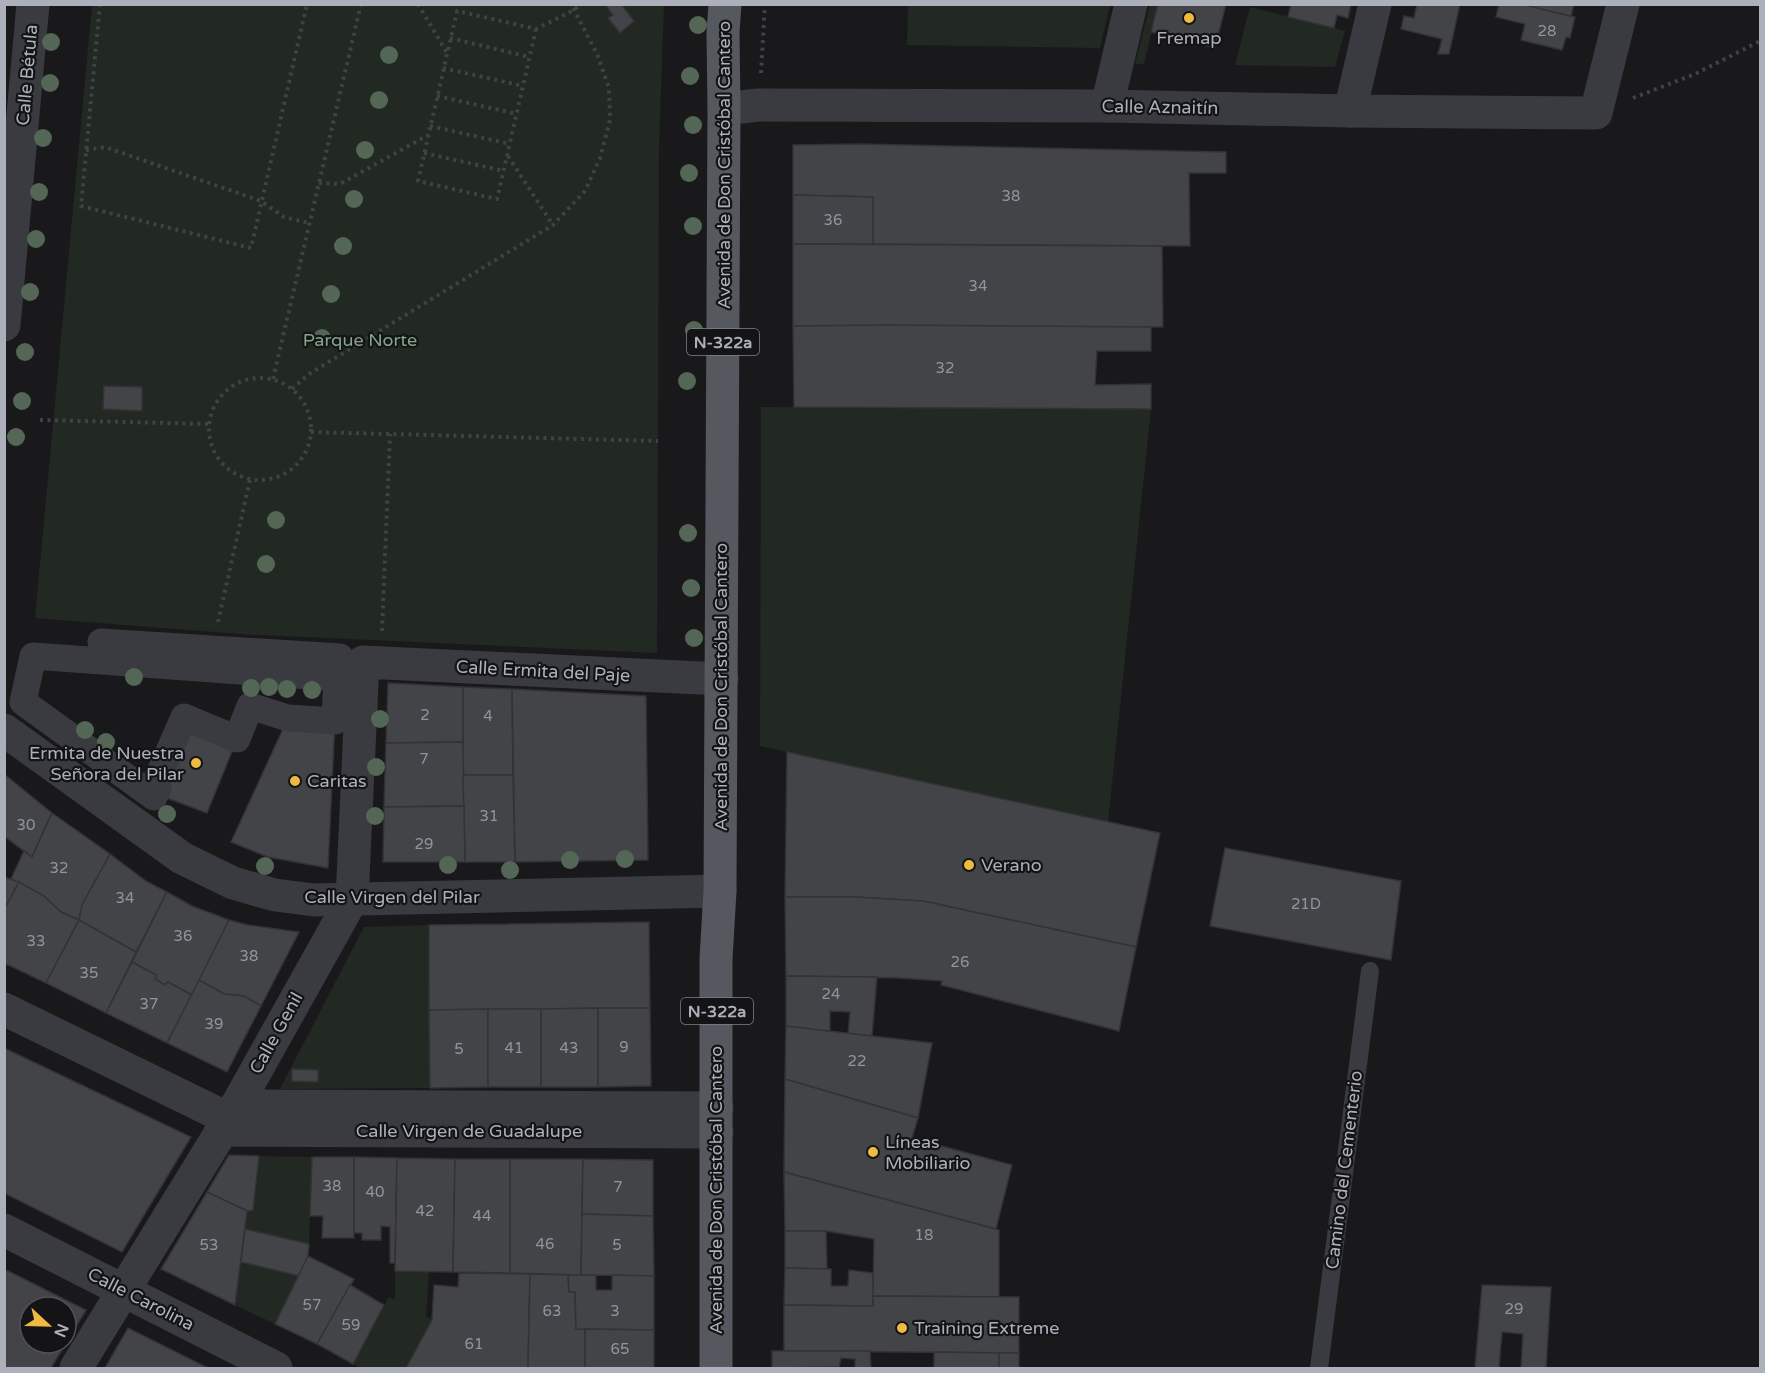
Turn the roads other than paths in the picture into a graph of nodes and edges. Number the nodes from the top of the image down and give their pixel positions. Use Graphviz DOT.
graph roads {
  1 [pos="33,4"];
  2 [pos="725,4"];
  3 [pos="1131,4"];
  4 [pos="1376,4"];
  5 [pos="1623,4"];
  6 [pos="1107,106"];
  7 [pos="724,110"];
  8 [pos="1350,111"];
  9 [pos="4,325"];
  10 [pos="34,638"];
  11 [pos="362,653"];
  12 [pos="722,679"];
  13 [pos="335,721"];
  14 [pos="4,730"];
  15 [pos="720,891"];
  16 [pos="352,899"];
  17 [pos="1370,971"];
  18 [pos="4,1009"];
  19 [pos="228,1118"];
  20 [pos="717,1120"];
  21 [pos="4,1230"];
  22 [pos="124,1290"];
  23 [pos="76,1368"];
  24 [pos="276,1368"];
  25 [pos="716,1368"];
  26 [pos="1319,1368"];
  1 -- 9 [label="street, Calle Bétula"];
  2 -- 7 [label="main road, Avenida de Don Cristóbal Cantero / N-322a"];
  3 -- 6 [label="street"];
  4 -- 8 [label="street"];
  5 -- 8 [label="street, Calle Aznaitín"];
  6 -- 7 [label="street, Calle Aznaitín"];
  6 -- 8 [label="street, Calle Aznaitín"];
  7 -- 12 [label="main road, Avenida de Don Cristóbal Cantero / N-322a"];
  10 -- 11 [label="street, Calle Ermita del Paje"];
  11 -- 12 [label="street, Calle Ermita del Paje"];
  11 -- 16 [label="street, Calle Genil"];
  12 -- 15 [label="main road, Avenida de Don Cristóbal Cantero / N-322a"];
  13 -- 13 [label="street"];
  14 -- 16 [label="street, Calle Virgen del Pilar"];
  15 -- 16 [label="street, Calle Virgen del Pilar"];
  15 -- 20 [label="main road, Avenida de Don Cristóbal Cantero / N-322a"];
  16 -- 19 [label="street, Calle Genil"];
  17 -- 26 [label="lane, Camino del Cementerio"];
  18 -- 19 [label="street, Calle Virgen de Guadalupe"];
  19 -- 20 [label="street, Calle Virgen de Guadalupe"];
  19 -- 22 [label="street, Calle Genil"];
  20 -- 25 [label="main road, Avenida de Don Cristóbal Cantero / N-322a"];
  21 -- 22 [label="street, Calle Carolina"];
  22 -- 23 [label="street, Calle Genil"];
  22 -- 24 [label="street, Calle Carolina"];
}
